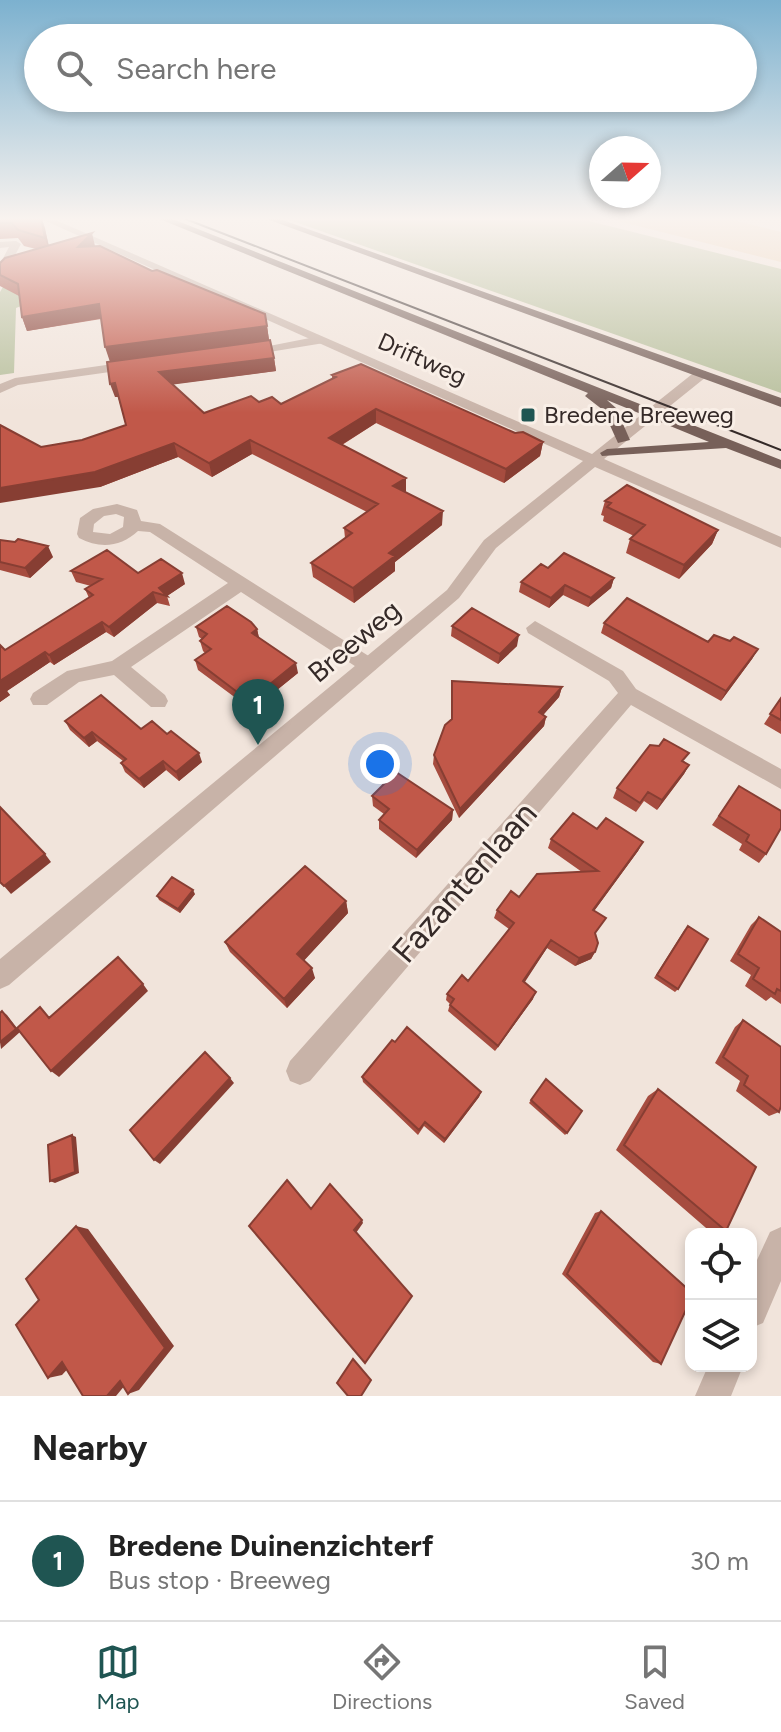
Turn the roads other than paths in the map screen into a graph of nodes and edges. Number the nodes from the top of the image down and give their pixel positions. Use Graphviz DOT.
graph roads {
  1 [pos="191,283"];
  2 [pos="324,283"];
  3 [pos="449,283"];
  4 [pos="320,340"];
  5 [pos="230,353"];
  6 [pos="148,363"];
  7 [pos="701,374"];
  8 [pos="577,385"];
  9 [pos="0,389"];
  10 [pos="781,403"];
  11 [pos="653,415"];
  12 [pos="623,440"];
  13 [pos="728,444"];
  14 [pos="601,457"];
  15 [pos="781,465"];
  16 [pos="134,525"];
  17 [pos="781,543"];
  18 [pos="241,583"];
  19 [pos="535,628"];
  20 [pos="368,665"];
  21 [pos="117,667"];
  22 [pos="629,694"];
  23 [pos="40,699"];
  24 [pos="158,701"];
  25 [pos="781,780"];
  26 [pos="0,976"];
  27 [pos="300,1071"];
  28 [pos="781,1243"];
  29 [pos="756,1300"];
  30 [pos="723,1372"];
  31 [pos="713,1396"];
  1 -- 4 [label="street, Driftweg"];
  2 -- 8 [label="main road"];
  3 -- 7 [label="main road"];
  4 -- 5 [label="street"];
  4 -- 14 [label="street, Driftweg"];
  6 -- 9 [label="street"];
  7 -- 10 [label="main road"];
  7 -- 11 [label="street, Breeweg"];
  8 -- 11 [label="main road"];
  8 -- 12 [label="main road"];
  11 -- 12 [label="street, Breeweg"];
  11 -- 13 [label="main road"];
  12 -- 14 [label="street, Breeweg"];
  13 -- 14 [label="main road"];
  13 -- 15 [label="main road"];
  14 -- 17 [label="street, Driftweg"];
  14 -- 20 [label="street, Breeweg"];
  16 -- 18 [label="street"];
  18 -- 20 [label="street"];
  18 -- 21 [label="street"];
  19 -- 22 [label="street"];
  20 -- 26 [label="street, Breeweg"];
  21 -- 23 [label="street"];
  21 -- 24 [label="street"];
  22 -- 25 [label="street"];
  22 -- 27 [label="street, Fazantenlaan"];
  28 -- 29 [label="street"];
  30 -- 31 [label="street"];
}
